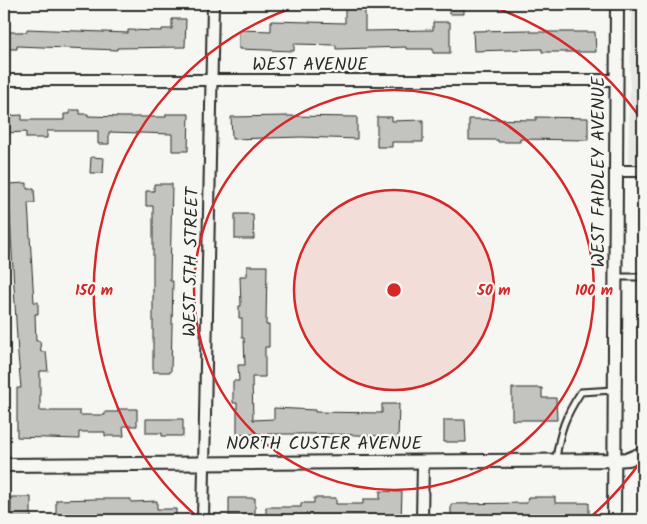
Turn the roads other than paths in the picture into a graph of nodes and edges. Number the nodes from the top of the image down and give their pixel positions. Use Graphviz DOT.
graph roads {
  1 [pos="213,4"];
  2 [pos="617,4"];
  3 [pos="4,80"];
  4 [pos="617,80"];
  5 [pos="212,81"];
  6 [pos="616,172"];
  7 [pos="643,172"];
  8 [pos="615,277"];
  9 [pos="643,277"];
  10 [pos="614,390"];
  11 [pos="643,453"];
  12 [pos="614,460"];
  13 [pos="556,461"];
  14 [pos="204,462"];
  15 [pos="423,462"];
  16 [pos="4,465"];
  17 [pos="203,520"];
  18 [pos="422,520"];
  19 [pos="614,520"];
  1 -- 5 [label="street, WEST 5TH STREET"];
  2 -- 4 [label="street, WEST FAIDLEY AVENUE"];
  3 -- 5 [label="street, WEST AVENUE"];
  4 -- 5 [label="street, WEST AVENUE"];
  4 -- 6 [label="street, WEST FAIDLEY AVENUE"];
  5 -- 14 [label="street, WEST 5TH STREET"];
  6 -- 7 [label="street"];
  6 -- 8 [label="street, WEST FAIDLEY AVENUE"];
  8 -- 9 [label="lane"];
  8 -- 10 [label="street, WEST FAIDLEY AVENUE"];
  10 -- 12 [label="street, WEST FAIDLEY AVENUE"];
  10 -- 13 [label="lane"];
  11 -- 12 [label="street, NORTH CUSTER AVENUE"];
  12 -- 13 [label="street, NORTH CUSTER AVENUE"];
  12 -- 19 [label="street, WEST FAIDLEY AVENUE"];
  13 -- 15 [label="street, NORTH CUSTER AVENUE"];
  14 -- 15 [label="street, NORTH CUSTER AVENUE"];
  14 -- 16 [label="street, NORTH CUSTER AVENUE"];
  14 -- 17 [label="street, WEST 5TH STREET"];
  15 -- 18 [label="street"];
}
